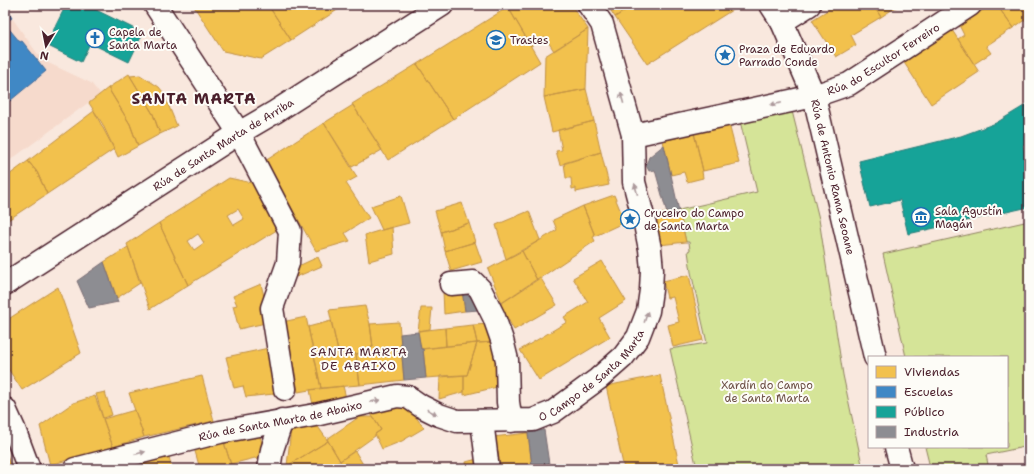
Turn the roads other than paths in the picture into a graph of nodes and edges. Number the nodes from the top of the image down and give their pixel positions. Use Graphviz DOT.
graph roads {
  1 [pos="155,5"];
  2 [pos="442,5"];
  3 [pos="589,5"];
  4 [pos="809,5"];
  5 [pos="970,5"];
  6 [pos="777,14"];
  7 [pos="814,96"];
  8 [pos="239,133"];
  9 [pos="633,136"];
  10 [pos="5,284"];
  11 [pos="451,284"];
  12 [pos="875,356"];
  13 [pos="285,389"];
  14 [pos="5,409"];
  15 [pos="282,420"];
  16 [pos="482,421"];
  17 [pos="511,421"];
  18 [pos="896,448"];
  19 [pos="29,469"];
  20 [pos="75,469"];
  21 [pos="269,469"];
  22 [pos="488,469"];
  23 [pos="902,469"];
  1 -- 8 [label="street"];
  2 -- 8 [label="street, Rúa de Santa Marta de Arriba"];
  9 -- 3 [label="street, O Campo de Santa Marta, one-way"];
  4 -- 6 [label="street"];
  5 -- 7 [label="street, Rúa do Escultor Ferreiro"];
  6 -- 7 [label="street, Rúa de Antonio Rama Seoane"];
  7 -- 9 [label="street, one-way"];
  7 -- 12 [label="street, Rúa de Antonio Rama Seoane"];
  8 -- 10 [label="street, Rúa de Santa Marta de Arriba"];
  8 -- 13 [label="street"];
  17 -- 9 [label="street, O Campo de Santa Marta, one-way"];
  11 -- 17 [label="street"];
  14 -- 19 [label="street"];
  15 -- 16 [label="street, Rúa de Santa Marta de Abaixo, one-way"];
  20 -- 15 [label="street, Rúa de Santa Marta de Abaixo, one-way"];
  15 -- 21 [label="street"];
  16 -- 17 [label="street, Rúa de Santa Marta de Abaixo"];
  16 -- 22 [label="street"];
  18 -- 23 [label="street"];
}
